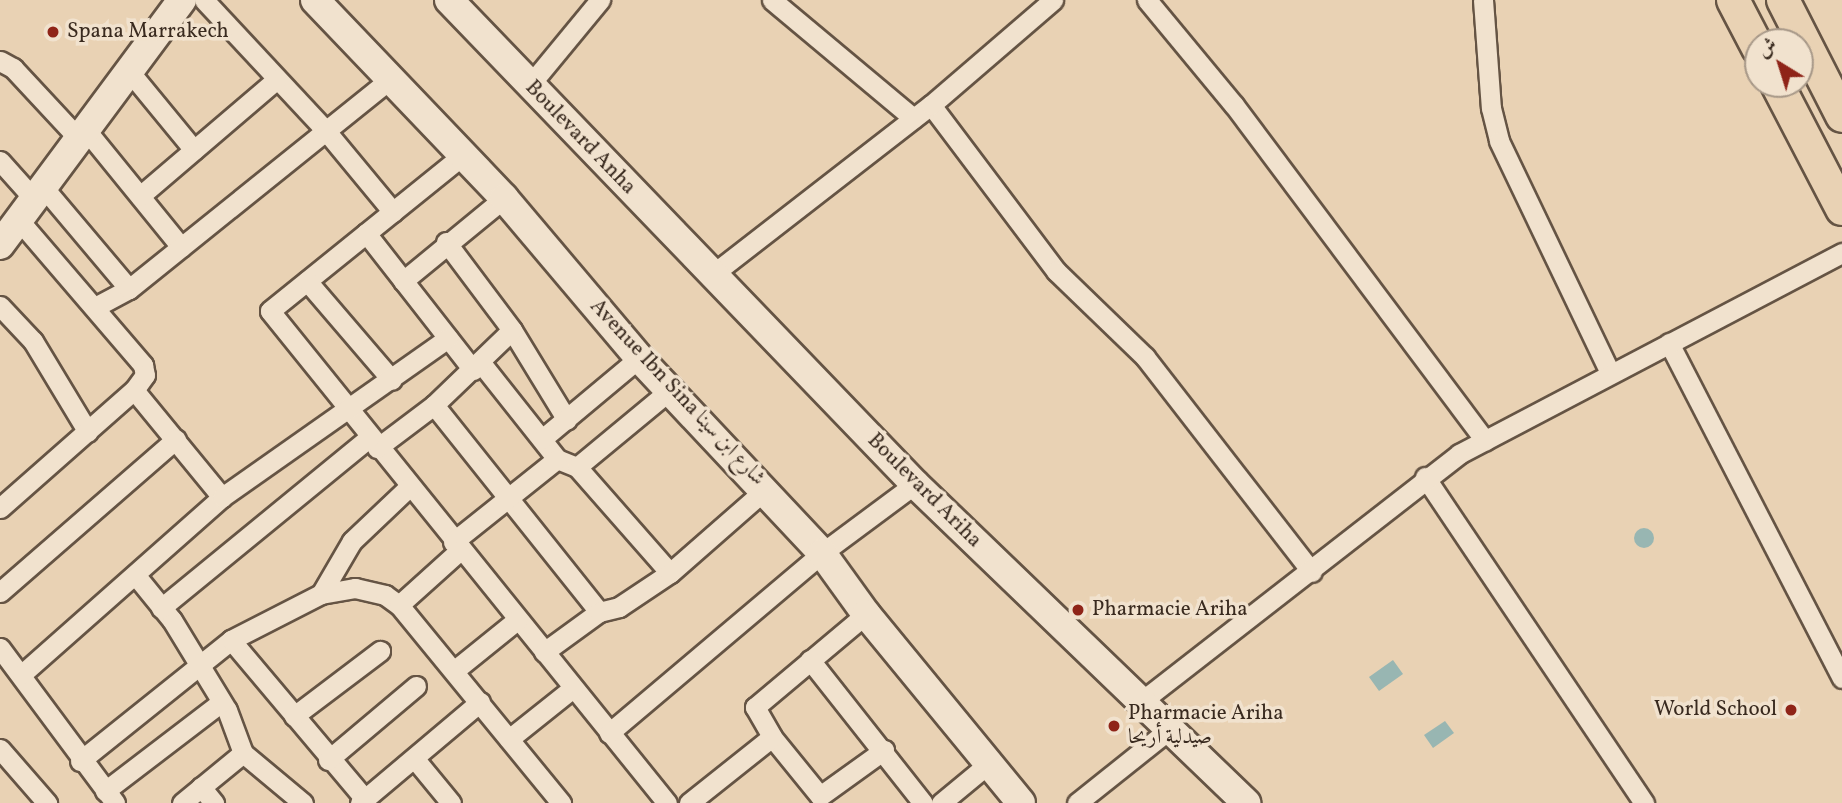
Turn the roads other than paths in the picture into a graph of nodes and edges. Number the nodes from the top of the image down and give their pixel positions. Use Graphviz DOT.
graph roads {
  1 [pos="182,0"];
  2 [pos="204,0"];
  3 [pos="315,0"];
  4 [pos="449,0"];
  5 [pos="600,0"];
  6 [pos="772,0"];
  7 [pos="1052,0"];
  8 [pos="1147,0"];
  9 [pos="1483,0"];
  10 [pos="1733,0"];
  11 [pos="1783,0"];
  12 [pos="1748,28"];
  13 [pos="0,61"];
  14 [pos="129,71"];
  15 [pos="277,79"];
  16 [pos="390,79"];
  17 [pos="529,86"];
  18 [pos="1785,98"];
  19 [pos="931,105"];
  20 [pos="1842,116"];
  21 [pos="913,118"];
  22 [pos="326,131"];
  23 [pos="83,134"];
  24 [pos="194,150"];
  25 [pos="463,155"];
  26 [pos="0,161"];
  27 [pos="1837,190"];
  28 [pos="140,196"];
  29 [pos="504,198"];
  30 [pos="32,202"];
  31 [pos="393,212"];
  32 [pos="366,233"];
  33 [pos="446,242"];
  34 [pos="0,245"];
  35 [pos="181,247"];
  36 [pos="1842,253"];
  37 [pos="713,274"];
  38 [pos="307,281"];
  39 [pos="403,281"];
  40 [pos="129,289"];
  41 [pos="0,306"];
  42 [pos="95,307"];
  43 [pos="512,330"];
  44 [pos="448,338"];
  45 [pos="1669,343"];
  46 [pos="639,358"];
  47 [pos="477,366"];
  48 [pos="1610,373"];
  49 [pos="392,380"];
  50 [pos="134,390"];
  51 [pos="670,390"];
  52 [pos="434,404"];
  53 [pos="345,409"];
  54 [pos="567,420"];
  55 [pos="88,432"];
  56 [pos="176,439"];
  57 [pos="542,439"];
  58 [pos="1485,442"];
  59 [pos="373,443"];
  60 [pos="557,459"];
  61 [pos="577,467"];
  62 [pos="1425,477"];
  63 [pos="915,484"];
  64 [pos="409,487"];
  65 [pos="766,489"];
  66 [pos="222,498"];
  67 [pos="509,498"];
  68 [pos="0,508"];
  69 [pos="457,546"];
  70 [pos="822,553"];
  71 [pos="1312,572"];
  72 [pos="670,573"];
  73 [pos="137,577"];
  74 [pos="0,592"];
  75 [pos="321,594"];
  76 [pos="398,605"];
  77 [pos="161,608"];
  78 [pos="599,612"];
  79 [pos="866,614"];
  80 [pos="517,620"];
  81 [pos="231,640"];
  82 [pos="380,651"];
  83 [pos="1,652"];
  84 [pos="544,652"];
  85 [pos="810,660"];
  86 [pos="199,668"];
  87 [pos="455,670"];
  88 [pos="22,674"];
  89 [pos="1842,678"];
  90 [pos="416,686"];
  91 [pos="573,688"];
  92 [pos="1142,701"];
  93 [pos="480,702"];
  94 [pos="220,703"];
  95 [pos="294,716"];
  96 [pos="1171,728"];
  97 [pos="609,733"];
  98 [pos="772,737"];
  99 [pos="509,739"];
  100 [pos="0,749"];
  101 [pos="884,750"];
  102 [pos="243,753"];
  103 [pos="414,758"];
  104 [pos="328,760"];
  105 [pos="80,761"];
  106 [pos="987,765"];
  107 [pos="201,787"];
  108 [pos="110,797"];
  109 [pos="362,801"];
  110 [pos="47,803"];
  111 [pos="182,803"];
  112 [pos="214,803"];
  113 [pos="303,803"];
  114 [pos="451,803"];
  115 [pos="561,803"];
  116 [pos="667,803"];
  117 [pos="689,803"];
  118 [pos="923,803"];
  119 [pos="941,803"];
  120 [pos="1021,803"];
  121 [pos="1077,803"];
  122 [pos="1247,803"];
  123 [pos="1644,803"];
  1 -- 14 [label="street"];
  2 -- 15 [label="street"];
  3 -- 16 [label="street, Avenue Ibn Sina شارع ابن سينا"];
  4 -- 17 [label="street, Boulevard Anha"];
  5 -- 17 [label="street"];
  6 -- 21 [label="street"];
  7 -- 19 [label="street"];
  8 -- 58 [label="street"];
  9 -- 48 [label="street"];
  10 -- 12 [label="main road"];
  11 -- 20 [label="main road"];
  13 -- 23 [label="street"];
  14 -- 23 [label="street"];
  14 -- 24 [label="street"];
  15 -- 22 [label="street"];
  15 -- 24 [label="street"];
  16 -- 22 [label="street"];
  16 -- 25 [label="street, Avenue Ibn Sina شارع ابن سينا"];
  17 -- 37 [label="street, Boulevard Anha"];
  18 -- 27 [label="main road"];
  19 -- 21 [label="street"];
  19 -- 71 [label="street"];
  21 -- 37 [label="street"];
  22 -- 31 [label="street"];
  22 -- 35 [label="street"];
  23 -- 28 [label="street"];
  23 -- 30 [label="street"];
  24 -- 28 [label="street"];
  25 -- 29 [label="street, Avenue Ibn Sina شارع ابن سينا"];
  25 -- 31 [label="street"];
  26 -- 30 [label="street"];
  28 -- 35 [label="street"];
  29 -- 33 [label="street"];
  29 -- 46 [label="street, Avenue Ibn Sina شارع ابن سينا"];
  30 -- 34 [label="street"];
  30 -- 40 [label="street"];
  30 -- 42 [label="street"];
  31 -- 32 [label="street"];
  32 -- 38 [label="street"];
  32 -- 39 [label="street"];
  33 -- 39 [label="street"];
  33 -- 43 [label="street"];
  35 -- 40 [label="street"];
  36 -- 45 [label="street"];
  37 -- 63 [label="street, Boulevard Ariha"];
  38 -- 49 [label="street"];
  38 -- 53 [label="street"];
  39 -- 44 [label="street"];
  40 -- 42 [label="street"];
  41 -- 55 [label="street"];
  42 -- 50 [label="street"];
  43 -- 47 [label="street"];
  43 -- 54 [label="street"];
  44 -- 47 [label="street"];
  44 -- 49 [label="street"];
  45 -- 48 [label="street"];
  45 -- 89 [label="street"];
  46 -- 51 [label="street, Avenue Ibn Sina شارع ابن سينا"];
  46 -- 54 [label="street"];
  47 -- 52 [label="street"];
  47 -- 57 [label="street"];
  48 -- 58 [label="street"];
  49 -- 53 [label="street"];
  50 -- 55 [label="street"];
  50 -- 56 [label="street"];
  51 -- 61 [label="street"];
  51 -- 65 [label="street, Avenue Ibn Sina شارع ابن سينا"];
  52 -- 59 [label="street"];
  52 -- 67 [label="street"];
  53 -- 59 [label="street"];
  53 -- 66 [label="street"];
  54 -- 57 [label="street"];
  55 -- 68 [label="street"];
  56 -- 66 [label="street"];
  56 -- 74 [label="street"];
  57 -- 60 [label="street"];
  58 -- 62 [label="street"];
  59 -- 64 [label="street"];
  59 -- 77 [label="street"];
  60 -- 61 [label="street"];
  60 -- 67 [label="street"];
  61 -- 72 [label="street"];
  62 -- 71 [label="street"];
  62 -- 123 [label="street"];
  63 -- 70 [label="street"];
  63 -- 92 [label="street, Boulevard Ariha"];
  64 -- 69 [label="street"];
  64 -- 75 [label="street"];
  65 -- 70 [label="street, Avenue Ibn Sina شارع ابن سينا"];
  65 -- 72 [label="street"];
  66 -- 73 [label="street"];
  67 -- 69 [label="street"];
  67 -- 78 [label="street"];
  69 -- 76 [label="street"];
  69 -- 80 [label="street"];
  70 -- 79 [label="street, Avenue Ibn Sina شارع ابن سينا"];
  70 -- 97 [label="street"];
  71 -- 92 [label="street"];
  72 -- 78 [label="street"];
  73 -- 77 [label="street"];
  73 -- 88 [label="street"];
  75 -- 76 [label="street"];
  75 -- 81 [label="street"];
  76 -- 87 [label="street"];
  77 -- 86 [label="street"];
  78 -- 84 [label="street"];
  79 -- 85 [label="street"];
  79 -- 106 [label="street, Avenue Ibn Sina شارع ابن سينا"];
  80 -- 84 [label="street"];
  80 -- 87 [label="street"];
  81 -- 86 [label="street"];
  81 -- 95 [label="street"];
  82 -- 95 [label="street"];
  83 -- 88 [label="street"];
  84 -- 91 [label="street"];
  85 -- 98 [label="street"];
  85 -- 101 [label="street"];
  86 -- 94 [label="street"];
  86 -- 105 [label="street"];
  87 -- 93 [label="street"];
  88 -- 105 [label="street"];
  90 -- 104 [label="street"];
  91 -- 97 [label="street"];
  91 -- 99 [label="street"];
  92 -- 96 [label="street"];
  93 -- 99 [label="street"];
  93 -- 103 [label="street"];
  94 -- 102 [label="street"];
  94 -- 108 [label="street"];
  95 -- 104 [label="street"];
  96 -- 121 [label="street"];
  96 -- 122 [label="street"];
  97 -- 116 [label="street"];
  98 -- 101 [label="street"];
  98 -- 117 [label="street"];
  99 -- 115 [label="street"];
  100 -- 110 [label="street"];
  101 -- 118 [label="street"];
  102 -- 107 [label="street"];
  102 -- 113 [label="street"];
  103 -- 109 [label="street"];
  103 -- 114 [label="street"];
  104 -- 109 [label="street"];
  105 -- 108 [label="street"];
  106 -- 119 [label="street"];
  106 -- 120 [label="street, Avenue Ibn Sina شارع ابن سينا"];
  107 -- 111 [label="street"];
  107 -- 112 [label="street"];
}
